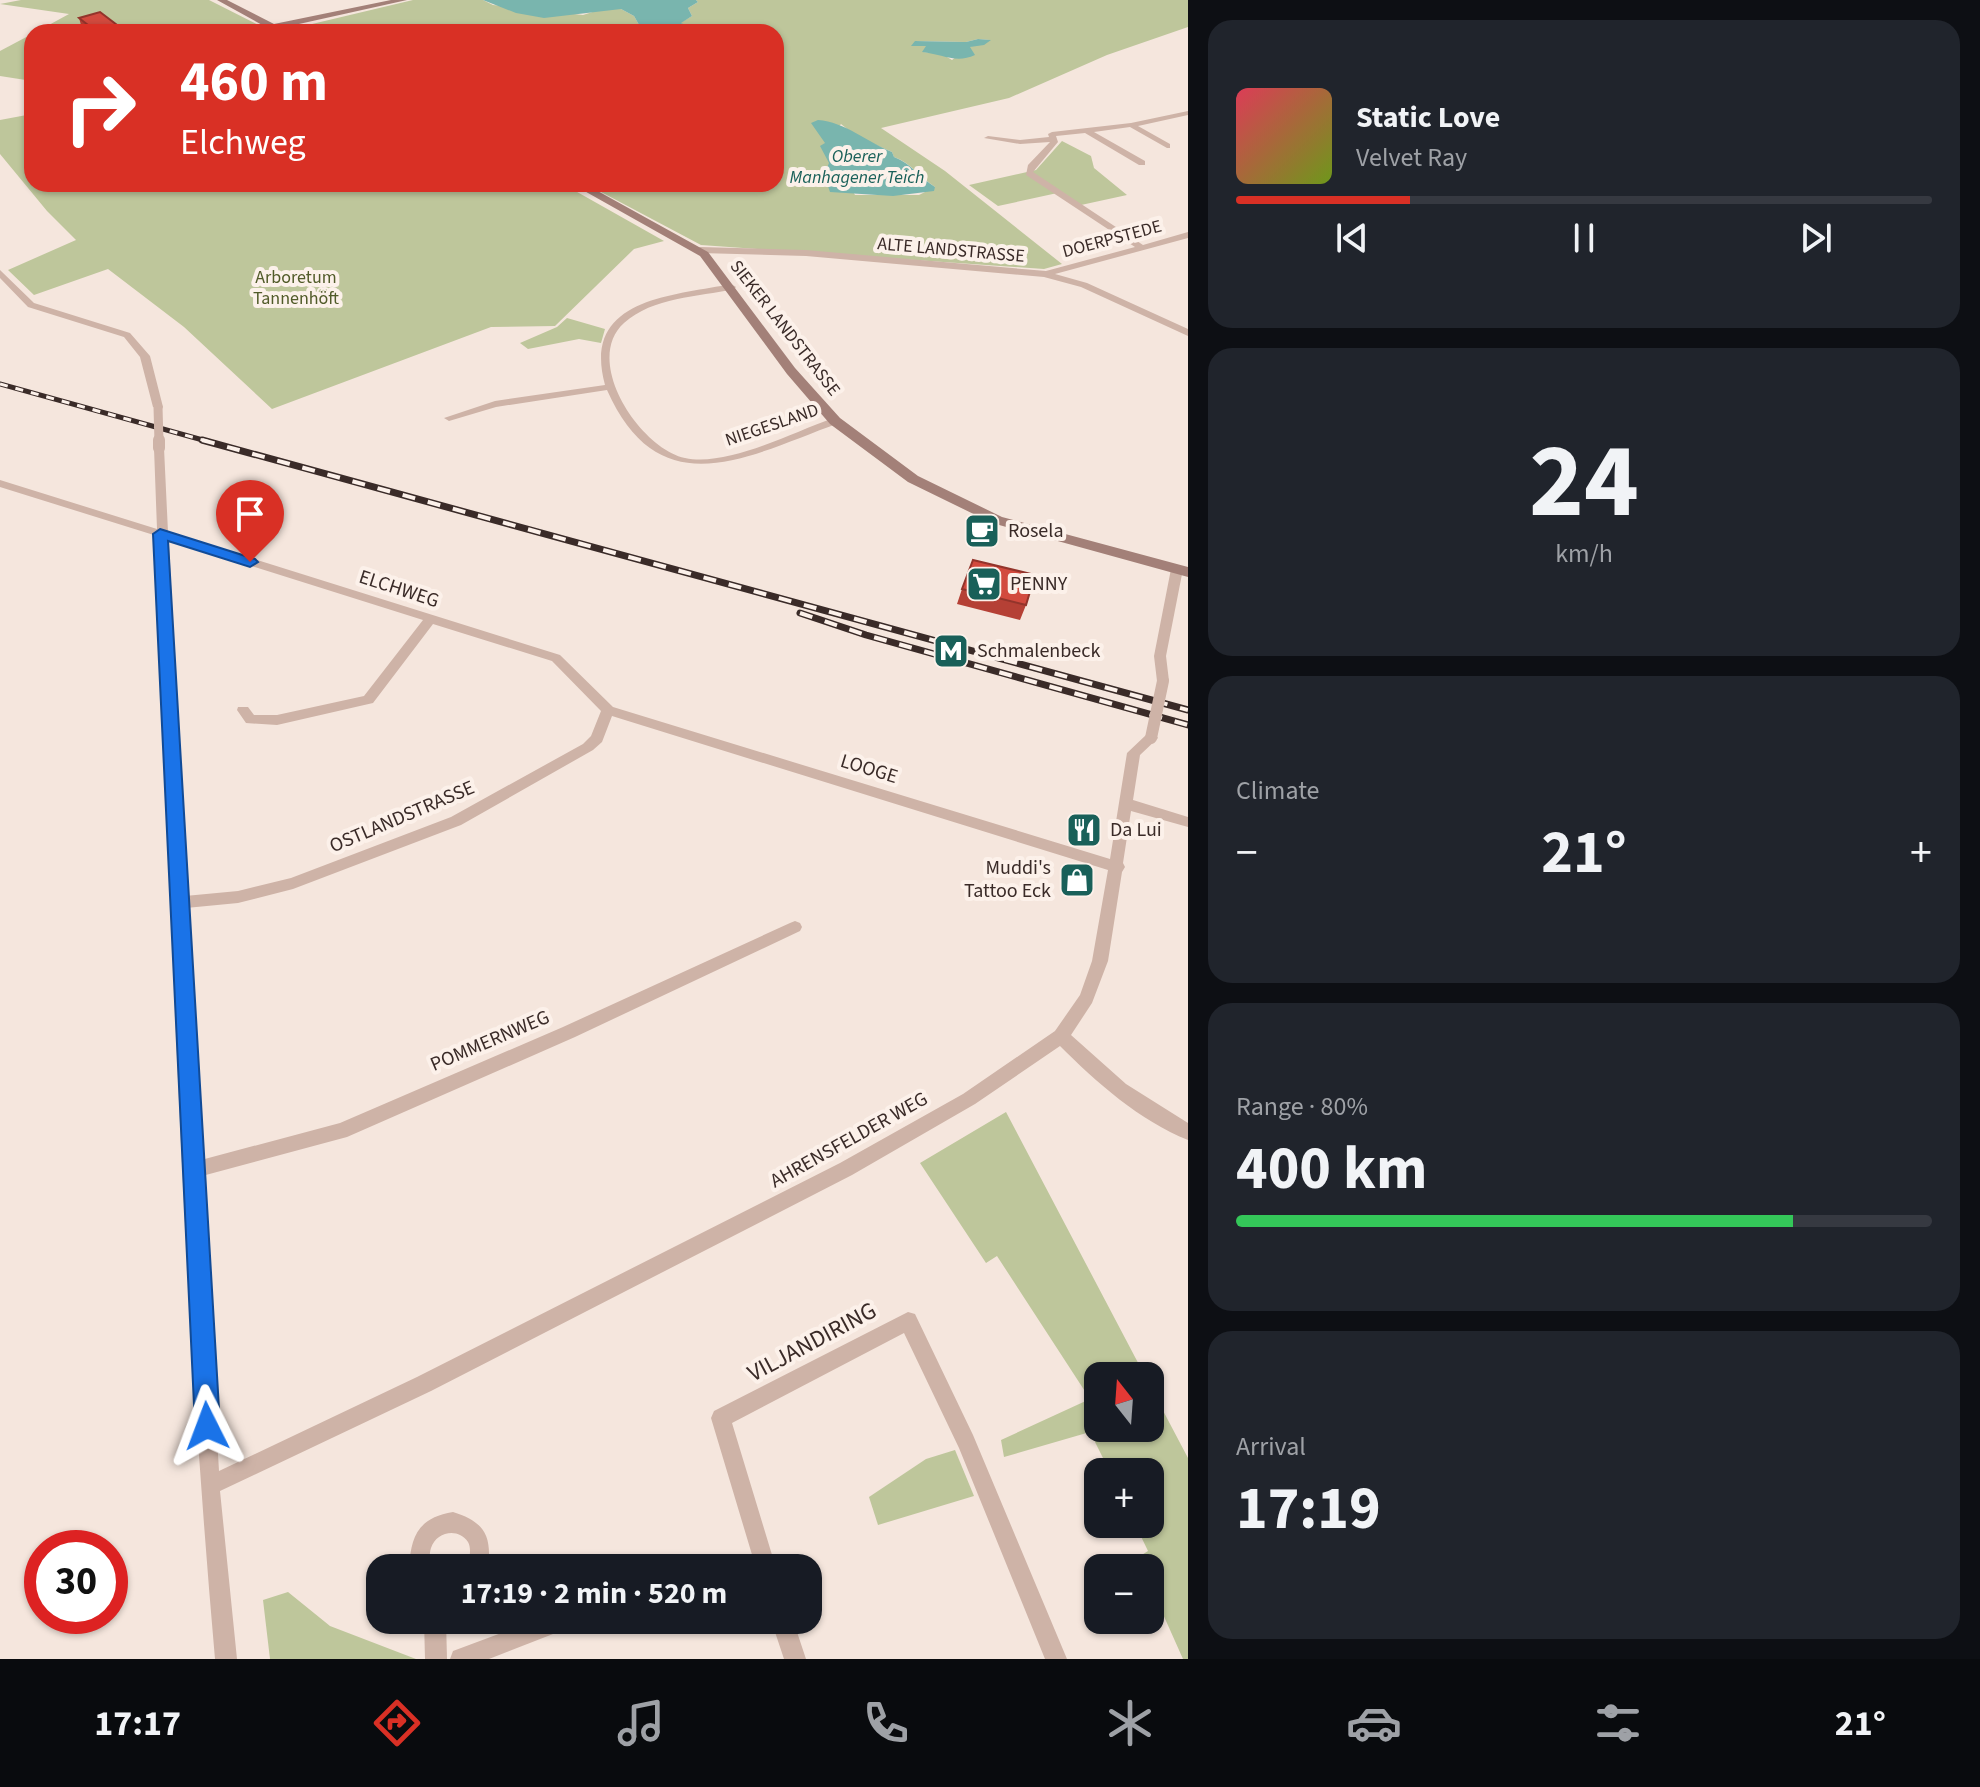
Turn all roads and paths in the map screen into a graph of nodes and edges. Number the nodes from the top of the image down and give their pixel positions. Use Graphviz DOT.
graph roads {
  1 [pos="221,0"];
  2 [pos="403,0"];
  3 [pos="268,24"];
  4 [pos="300,24"];
  5 [pos="1188,113"];
  6 [pos="1131,125"];
  7 [pos="1086,130"];
  8 [pos="988,138"];
  9 [pos="1055,139"];
  10 [pos="1167,146"];
  11 [pos="1142,163"];
  12 [pos="592,192"];
  13 [pos="1188,235"];
  14 [pos="1142,248"];
  15 [pos="700,250"];
  16 [pos="0,273"];
  17 [pos="1045,274"];
  18 [pos="731,287"];
  19 [pos="1188,333"];
  20 [pos="608,387"];
  21 [pos="449,418"];
  22 [pos="835,421"];
  23 [pos="0,483"];
  24 [pos="160,534"];
  25 [pos="1182,571"];
  26 [pos="430,619"];
  27 [pos="243,710"];
  28 [pos="608,710"];
  29 [pos="1127,804"];
  30 [pos="1188,822"];
  31 [pos="1118,867"];
  32 [pos="178,903"];
  33 [pos="795,927"];
  34 [pos="1061,1036"];
  35 [pos="1188,1132"];
  36 [pos="193,1170"];
  37 [pos="210,1486"];
  38 [pos="419,1554"];
  39 [pos="479,1554"];
  40 [pos="762,1554"];
  41 [pos="435,1634"];
  42 [pos="527,1634"];
  43 [pos="787,1634"];
  44 [pos="226,1659"];
  45 [pos="436,1659"];
  46 [pos="461,1659"];
  47 [pos="795,1659"];
  48 [pos="1056,1659"];
  1 -- 3 [label="street"];
  2 -- 4 [label="street"];
  5 -- 6 [label="street"];
  6 -- 7 [label="street"];
  6 -- 10 [label="street"];
  7 -- 9 [label="street"];
  7 -- 11 [label="street"];
  8 -- 9 [label="street"];
  9 -- 14 [label="street"];
  12 -- 15 [label="street, SIEKER LANDSTRASSE"];
  13 -- 14 [label="street, DOERPSTEDE"];
  14 -- 17 [label="street, DOERPSTEDE"];
  15 -- 17 [label="street, ALTE LANDSTRASSE"];
  15 -- 18 [label="street, SIEKER LANDSTRASSE"];
  16 -- 24 [label="street, bridge"];
  17 -- 19 [label="street, ALTE LANDSTRASSE"];
  18 -- 20 [label="street"];
  18 -- 22 [label="street, SIEKER LANDSTRASSE"];
  20 -- 21 [label="street"];
  20 -- 22 [label="street, NIEGESLAND"];
  22 -- 25 [label="street, SIEKER LANDSTRASSE"];
  23 -- 24 [label="street, ELCHWEG"];
  24 -- 26 [label="street, ELCHWEG"];
  24 -- 32 [label="street"];
  25 -- 29 [label="street, AHRENSFELDER WEG, bridge"];
  26 -- 27 [label="street"];
  26 -- 28 [label="street, ELCHWEG"];
  28 -- 31 [label="street, LOOGE"];
  28 -- 32 [label="street, OSTLANDSTRASSE"];
  29 -- 30 [label="street"];
  29 -- 31 [label="street, AHRENSFELDER WEG"];
  31 -- 34 [label="street, AHRENSFELDER WEG"];
  32 -- 36 [label="street"];
  33 -- 36 [label="street, POMMERNWEG"];
  34 -- 35 [label="street"];
  34 -- 37 [label="street, AHRENSFELDER WEG"];
  36 -- 37 [label="street"];
  37 -- 44 [label="street"];
  38 -- 39 [label="street"];
  40 -- 48 [label="street, VILJANDIRING"];
  41 -- 45 [label="street"];
  42 -- 46 [label="street"];
  43 -- 47 [label="street"];
}
